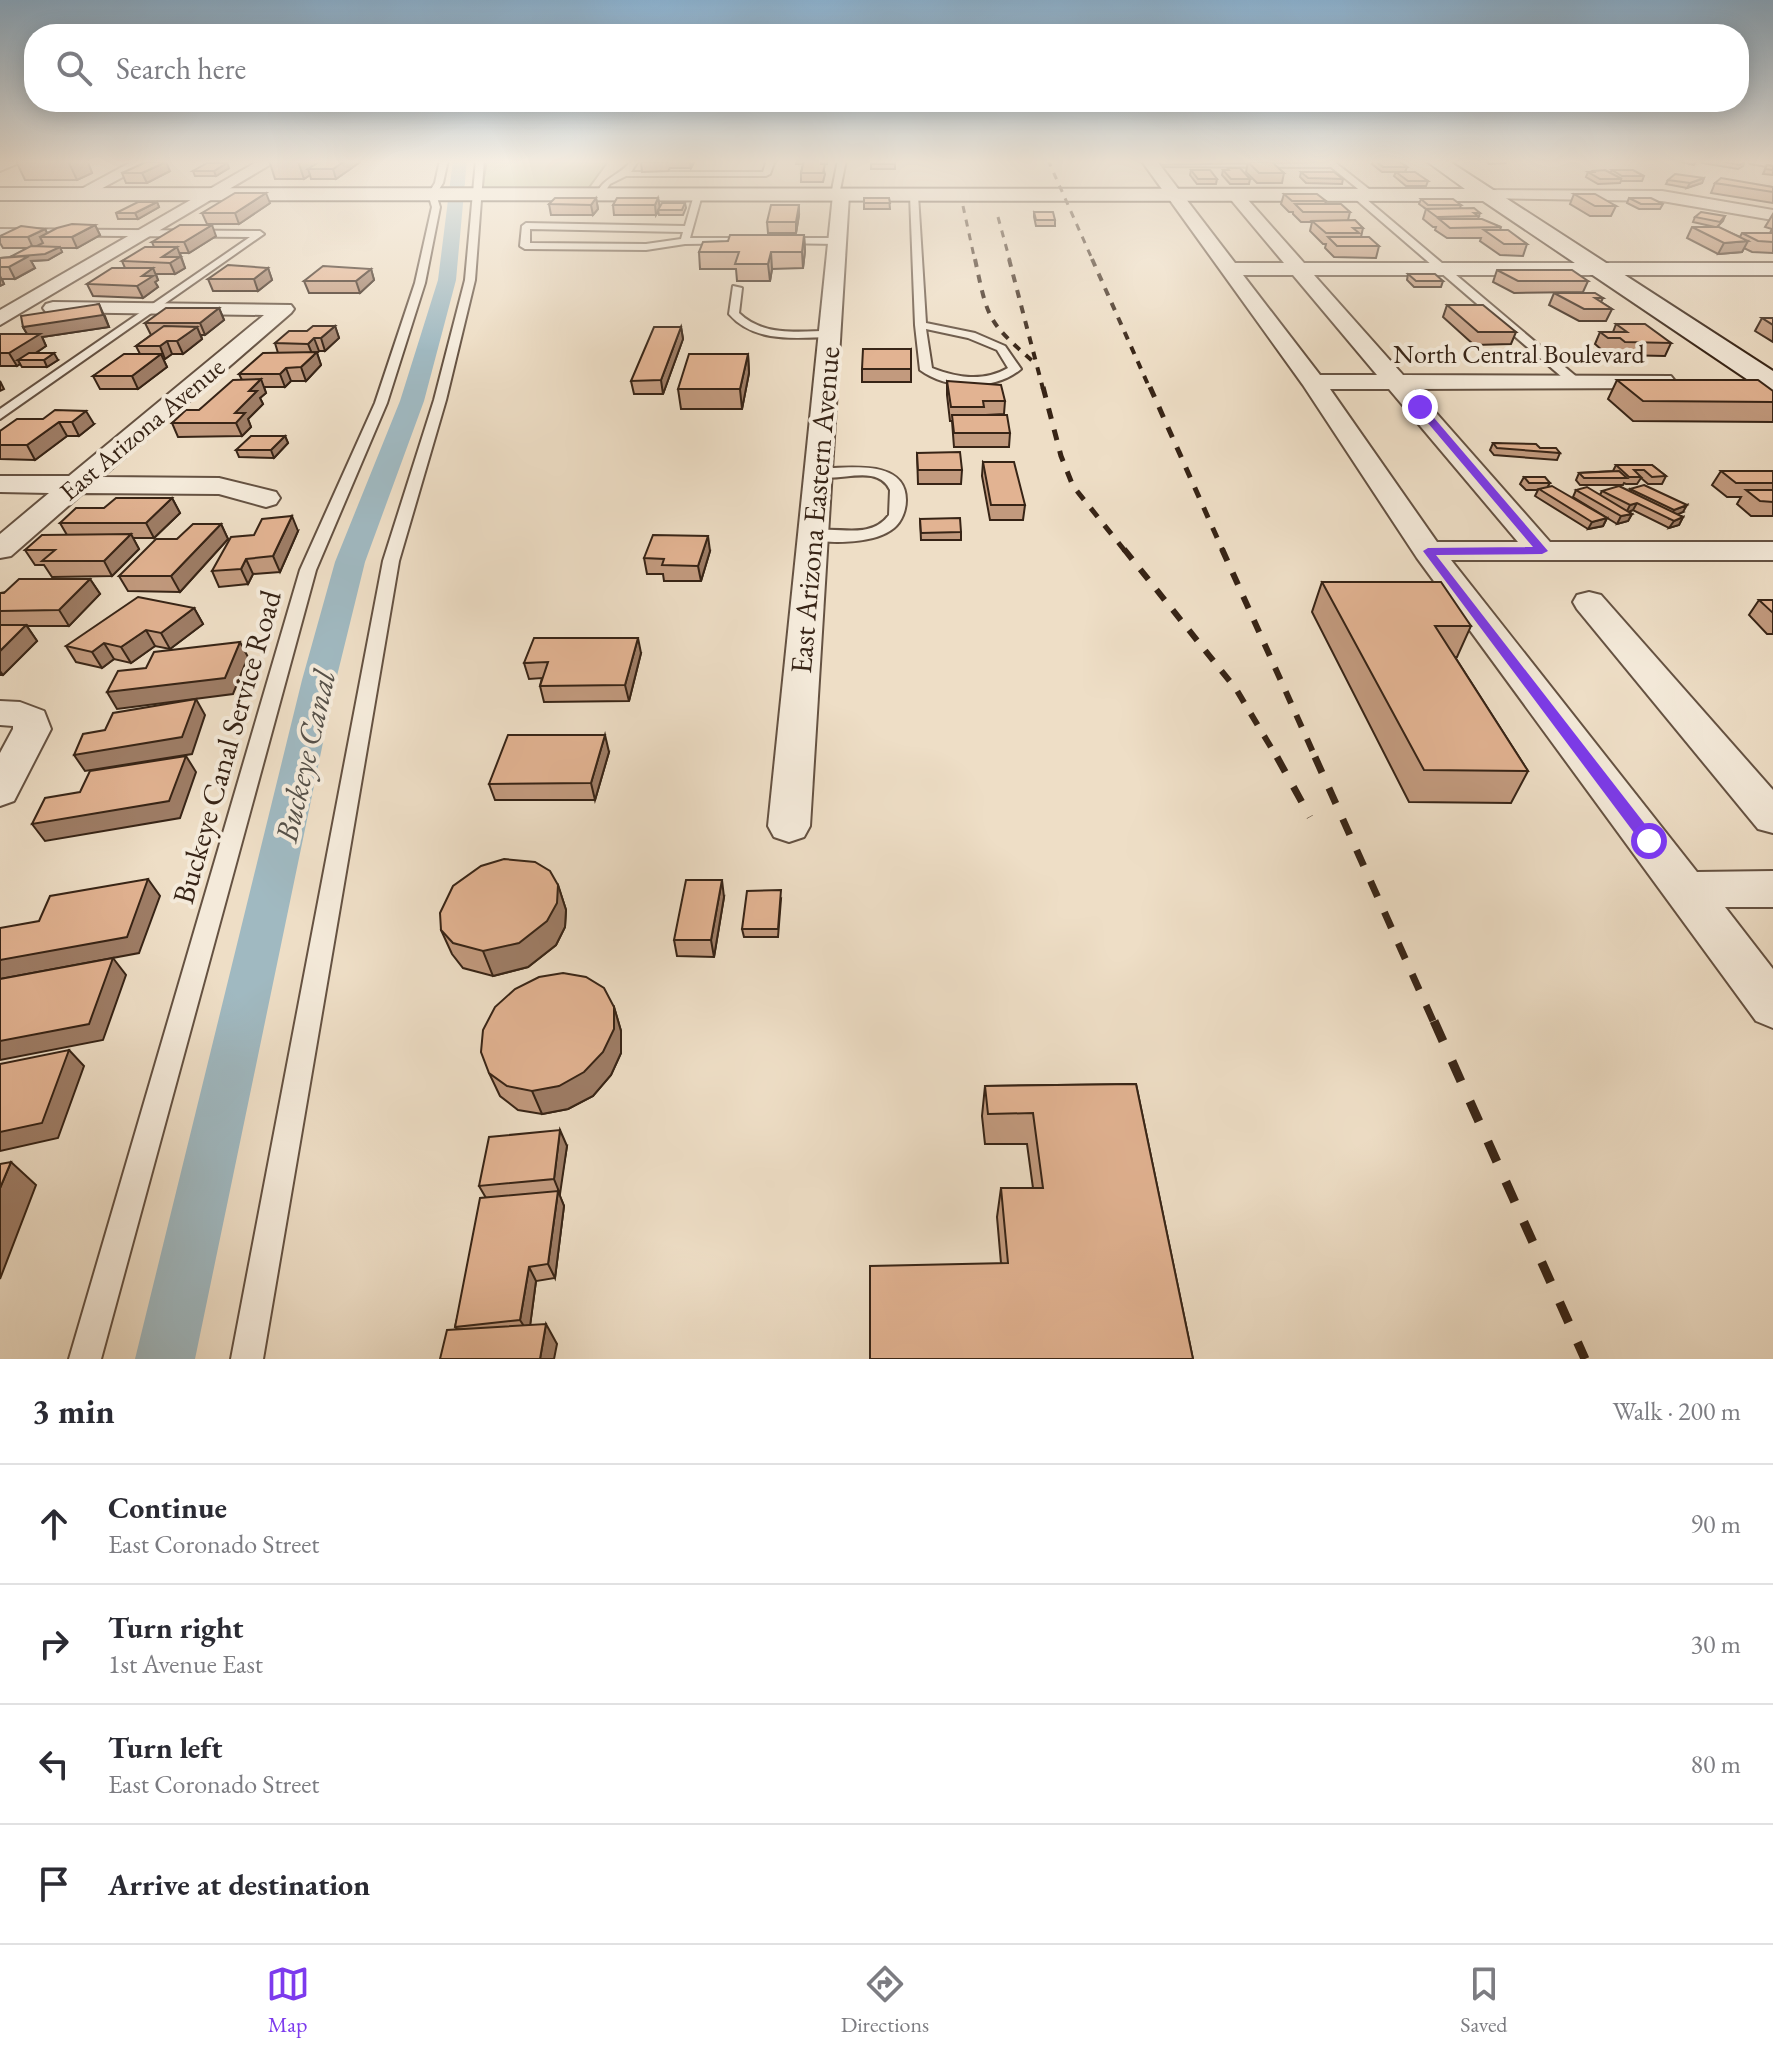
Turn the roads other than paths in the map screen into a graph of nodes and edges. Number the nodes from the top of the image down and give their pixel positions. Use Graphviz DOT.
graph roads {
  1 [pos="165,223"];
  2 [pos="433,223"];
  3 [pos="471,223"];
  4 [pos="690,223"];
  5 [pos="837,223"];
  6 [pos="915,223"];
  7 [pos="1195,223"];
  8 [pos="1259,223"];
  9 [pos="1394,223"];
  10 [pos="1529,223"];
  11 [pos="688,229"];
  12 [pos="0,232"];
  13 [pos="149,233"];
  14 [pos="685,241"];
  15 [pos="761,241"];
  16 [pos="774,241"];
  17 [pos="837,241"];
  18 [pos="1229,269"];
  19 [pos="1773,269"];
  20 [pos="1299,270"];
  21 [pos="1444,270"];
  22 [pos="1599,270"];
  23 [pos="737,288"];
  24 [pos="19,308"];
  25 [pos="155,309"];
  26 [pos="0,319"];
  27 [pos="920,325"];
  28 [pos="830,334"];
  29 [pos="1723,380"];
  30 [pos="1574,381"];
  31 [pos="1693,381"];
  32 [pos="1771,381"];
  33 [pos="1313,382"];
  34 [pos="1399,383"];
  35 [pos="0,415"];
  36 [pos="818,473"];
  37 [pos="0,484"];
  38 [pos="76,484"];
  39 [pos="266,498"];
  40 [pos="813,536"];
  41 [pos="0,549"];
  42 [pos="1428,551"];
  43 [pos="1542,551"];
  44 [pos="1773,551"];
  45 [pos="1589,602"];
  46 [pos="0,713"];
  47 [pos="0,791"];
  48 [pos="1773,818"];
  49 [pos="789,826"];
  50 [pos="1773,889"];
  51 [pos="1686,890"];
  52 [pos="1773,1006"];
  53 [pos="85,1359"];
  54 [pos="247,1359"];
  1 -- 13 [label="street"];
  2 -- 53 [label="lane, Buckeye Canal Service Road"];
  3 -- 54 [label="lane"];
  4 -- 11 [label="lane"];
  5 -- 17 [label="street, East Arizona Eastern Avenue"];
  6 -- 27 [label="lane"];
  7 -- 18 [label="street"];
  8 -- 20 [label="street"];
  9 -- 21 [label="lane"];
  10 -- 22 [label="street"];
  11 -- 14 [label="lane"];
  11 -- 14 [label="lane"];
  12 -- 13 [label="lane"];
  13 -- 24 [label="street"];
  13 -- 25 [label="lane"];
  14 -- 15 [label="lane"];
  16 -- 17 [label="lane"];
  17 -- 28 [label="street, East Arizona Eastern Avenue"];
  18 -- 20 [label="street"];
  18 -- 33 [label="street"];
  19 -- 22 [label="street"];
  20 -- 21 [label="street"];
  20 -- 34 [label="street"];
  21 -- 22 [label="street"];
  21 -- 30 [label="lane"];
  22 -- 32 [label="street"];
  23 -- 28 [label="lane"];
  24 -- 25 [label="street"];
  24 -- 26 [label="street"];
  25 -- 35 [label="lane"];
  25 -- 38 [label="street, East Arizona Avenue"];
  27 -- 27 [label="lane"];
  28 -- 36 [label="street, East Arizona Eastern Avenue"];
  29 -- 32 [label="street"];
  30 -- 31 [label="street, North Central Boulevard"];
  30 -- 34 [label="street, North Central Boulevard"];
  33 -- 34 [label="street, North Central Boulevard"];
  33 -- 42 [label="street"];
  34 -- 43 [label="street"];
  36 -- 40 [label="street, East Arizona Eastern Avenue"];
  36 -- 40 [label="lane"];
  37 -- 38 [label="street"];
  38 -- 39 [label="street"];
  38 -- 41 [label="street, East Arizona Avenue"];
  40 -- 49 [label="street, East Arizona Eastern Avenue"];
  42 -- 43 [label="street"];
  42 -- 51 [label="street"];
  43 -- 44 [label="street"];
  45 -- 48 [label="street"];
  46 -- 47 [label="street"];
  50 -- 51 [label="street"];
  51 -- 52 [label="street"];
}
